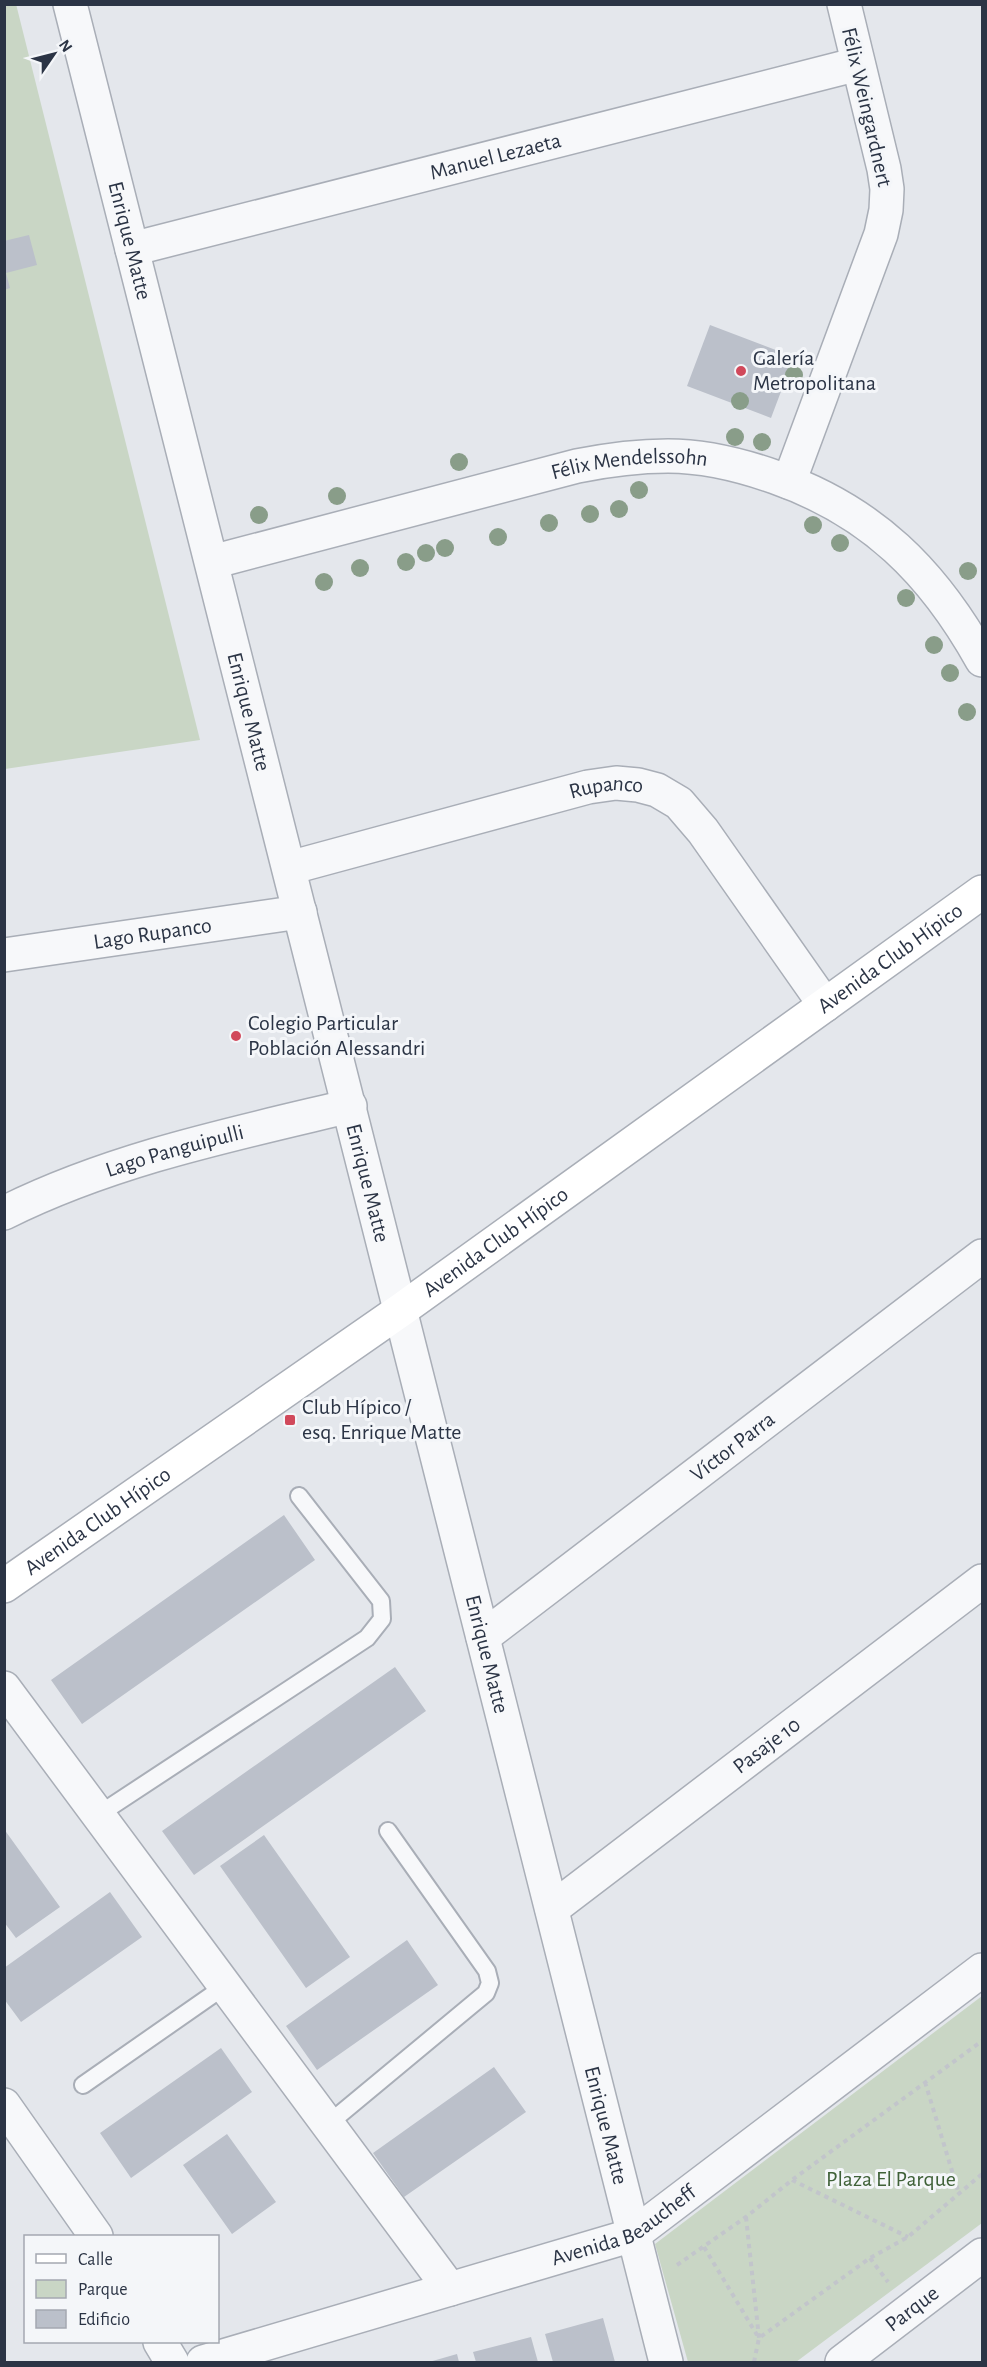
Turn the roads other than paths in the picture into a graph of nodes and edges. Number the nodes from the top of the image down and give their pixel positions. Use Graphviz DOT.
graph roads {
  1 [pos="70,4"];
  2 [pos="844,4"];
  3 [pos="858,64"];
  4 [pos="132,249"];
  5 [pos="789,482"];
  6 [pos="212,562"];
  7 [pos="982,660"];
  8 [pos="290,868"];
  9 [pos="982,892"];
  10 [pos="300,912"];
  11 [pos="4,955"];
  12 [pos="825,1005"];
  13 [pos="350,1106"];
  14 [pos="4,1213"];
  15 [pos="982,1256"];
  16 [pos="401,1310"];
  17 [pos="299,1496"];
  18 [pos="982,1581"];
  19 [pos="4,1586"];
  20 [pos="483,1637"];
  21 [pos="4,1688"];
  22 [pos="98,1815"];
  23 [pos="388,1832"];
  24 [pos="552,1909"];
  25 [pos="982,1970"];
  26 [pos="225,1986"];
  27 [pos="83,2085"];
  28 [pos="4,2105"];
  29 [pos="327,2125"];
  30 [pos="95,2235"];
  31 [pos="633,2235"];
  32 [pos="982,2255"];
  33 [pos="450,2289"];
  34 [pos="161,2343"];
  35 [pos="172,2362"];
  36 [pos="204,2362"];
  37 [pos="666,2362"];
  38 [pos="842,2362"];
  1 -- 4 [label="street, Enrique Matte"];
  2 -- 3 [label="street, Félix Weingardnert"];
  3 -- 4 [label="street, Manuel Lezaeta"];
  3 -- 5 [label="street, Félix Weingardnert"];
  4 -- 6 [label="street, Enrique Matte"];
  5 -- 6 [label="street, Félix Mendelssohn"];
  5 -- 7 [label="street, Félix Mendelssohn"];
  6 -- 8 [label="street, Enrique Matte"];
  8 -- 10 [label="street, Enrique Matte"];
  8 -- 12 [label="street, Rupanco"];
  9 -- 12 [label="main road, Avenida Club Hípico"];
  10 -- 11 [label="street, Lago Rupanco"];
  10 -- 13 [label="street, Enrique Matte"];
  12 -- 16 [label="main road, Avenida Club Hípico"];
  13 -- 14 [label="street, Lago Panguipulli"];
  13 -- 16 [label="street, Enrique Matte"];
  15 -- 20 [label="street, Víctor Parra"];
  16 -- 19 [label="main road, Avenida Club Hípico"];
  16 -- 20 [label="street, Enrique Matte"];
  17 -- 22 [label="lane"];
  18 -- 24 [label="street, Pasaje 10"];
  20 -- 24 [label="street, Enrique Matte"];
  21 -- 22 [label="street"];
  22 -- 26 [label="street"];
  23 -- 29 [label="lane"];
  24 -- 31 [label="street, Enrique Matte"];
  25 -- 31 [label="street, Avenida Beaucheff"];
  26 -- 27 [label="lane"];
  26 -- 29 [label="street"];
  28 -- 30 [label="street"];
  29 -- 33 [label="street"];
  31 -- 33 [label="street, Avenida Beaucheff"];
  31 -- 37 [label="street, Enrique Matte"];
  32 -- 38 [label="street, Parque"];
  33 -- 36 [label="street, Avenida Beaucheff"];
  34 -- 35 [label="street"];
}
